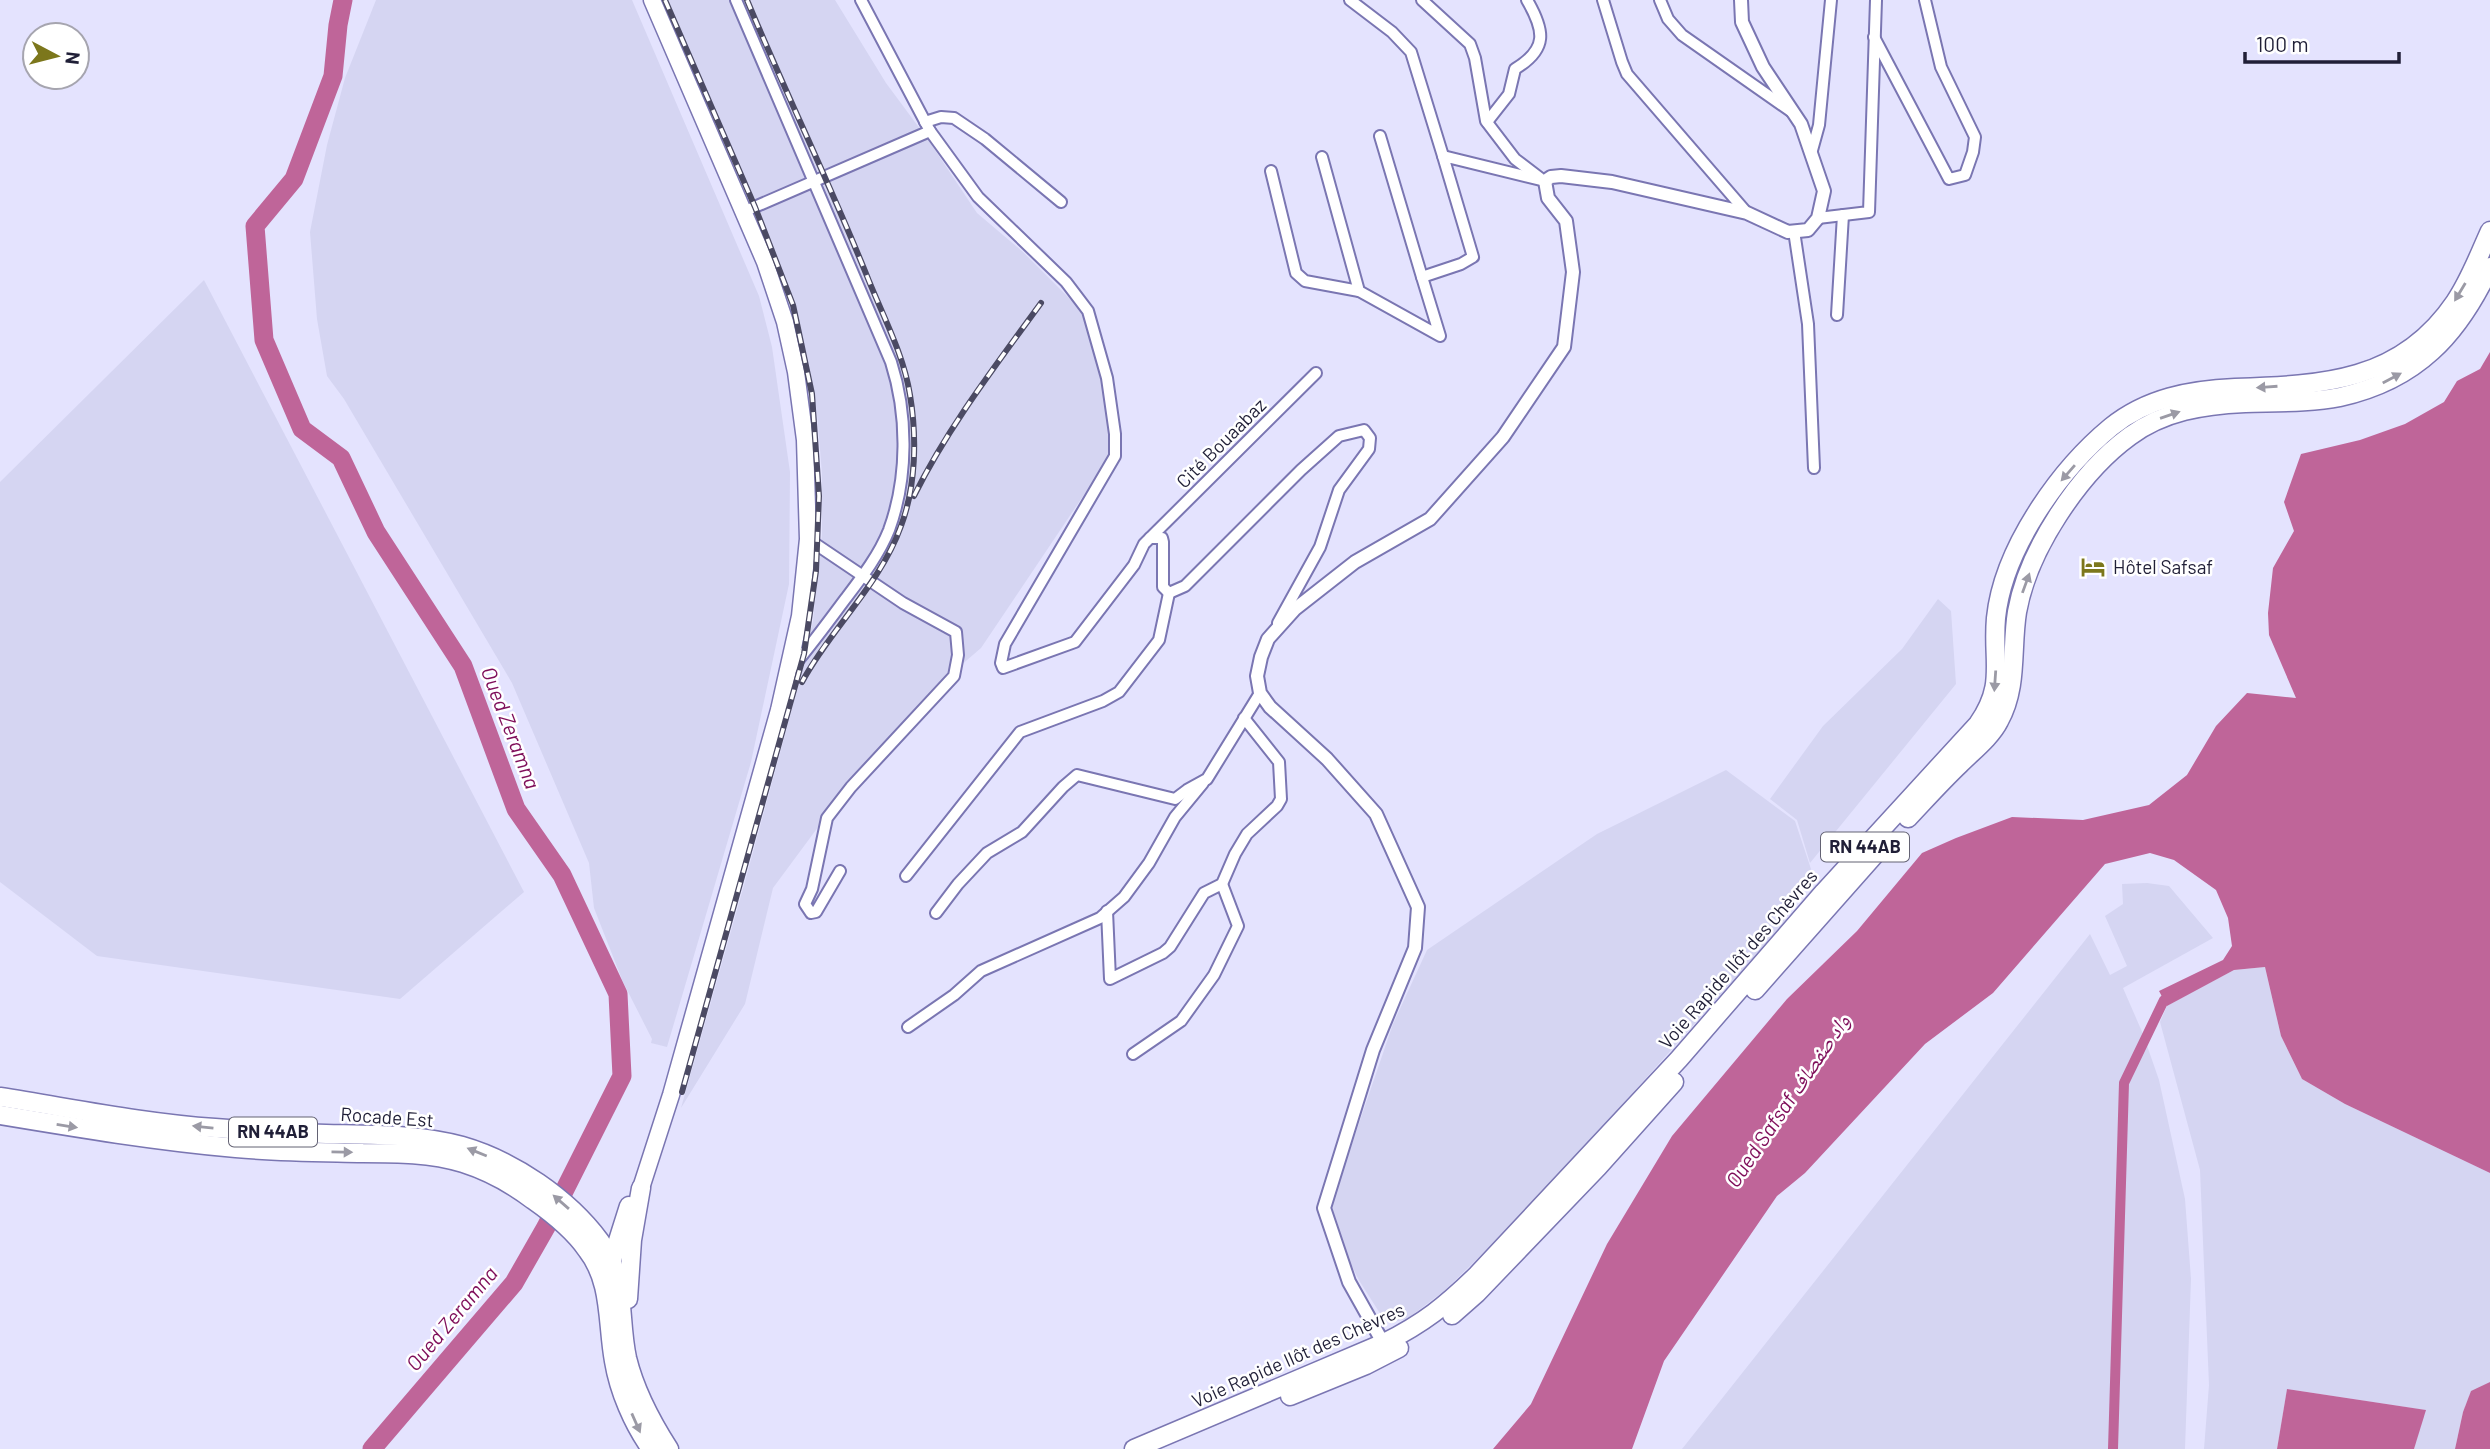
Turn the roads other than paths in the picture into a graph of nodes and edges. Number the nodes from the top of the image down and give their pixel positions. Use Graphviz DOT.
graph roads {
  1 [pos="652,0"];
  2 [pos="736,0"];
  3 [pos="861,0"];
  4 [pos="1350,0"];
  5 [pos="1422,0"];
  6 [pos="1527,0"];
  7 [pos="1603,0"];
  8 [pos="1660,0"];
  9 [pos="1741,0"];
  10 [pos="1831,0"];
  11 [pos="1876,0"];
  12 [pos="1925,0"];
  13 [pos="1874,37"];
  14 [pos="1795,114"];
  15 [pos="1487,122"];
  16 [pos="928,126"];
  17 [pos="1380,136"];
  18 [pos="1811,153"];
  19 [pos="1443,156"];
  20 [pos="1322,157"];
  21 [pos="1271,171"];
  22 [pos="812,181"];
  23 [pos="1545,181"];
  24 [pos="1061,202"];
  25 [pos="743,212"];
  26 [pos="1747,213"];
  27 [pos="1843,215"];
  28 [pos="1818,218"];
  29 [pos="2490,231"];
  30 [pos="1794,232"];
  31 [pos="2490,267"];
  32 [pos="1422,276"];
  33 [pos="1359,291"];
  34 [pos="1837,315"];
  35 [pos="1316,373"];
  36 [pos="1814,468"];
  37 [pos="1150,538"];
  38 [pos="808,539"];
  39 [pos="862,576"];
  40 [pos="1169,593"];
  41 [pos="1268,639"];
  42 [pos="788,672"];
  43 [pos="1260,693"];
  44 [pos="1244,718"];
  45 [pos="1207,779"];
  46 [pos="840,871"];
  47 [pos="906,876"];
  48 [pos="1222,884"];
  49 [pos="1107,911"];
  50 [pos="936,913"];
  51 [pos="908,1027"];
  52 [pos="1133,1054"];
  53 [pos="0,1097"];
  54 [pos="0,1115"];
  55 [pos="638,1187"];
  56 [pos="534,1191"];
  57 [pos="582,1228"];
  58 [pos="604,1263"];
  59 [pos="1386,1348"];
  60 [pos="627,1356"];
  61 [pos="651,1449"];
  62 [pos="669,1449"];
  63 [pos="1134,1449"];
  64 [pos="1164,1449"];
  1 -- 25 [label="main road"];
  2 -- 22 [label="street"];
  3 -- 16 [label="street"];
  4 -- 19 [label="street"];
  5 -- 15 [label="street"];
  6 -- 15 [label="street"];
  7 -- 26 [label="street"];
  8 -- 14 [label="street"];
  9 -- 14 [label="street"];
  10 -- 18 [label="street"];
  11 -- 13 [label="street"];
  12 -- 13 [label="street"];
  13 -- 27 [label="street"];
  14 -- 18 [label="street"];
  15 -- 23 [label="street"];
  16 -- 22 [label="street"];
  16 -- 24 [label="street"];
  16 -- 37 [label="street, Cité Bouaabaz"];
  17 -- 32 [label="street"];
  18 -- 28 [label="street"];
  19 -- 23 [label="street"];
  19 -- 32 [label="street"];
  20 -- 33 [label="street"];
  21 -- 33 [label="street"];
  22 -- 25 [label="street"];
  22 -- 39 [label="street"];
  23 -- 26 [label="street"];
  23 -- 41 [label="street"];
  25 -- 38 [label="main road"];
  26 -- 30 [label="street"];
  27 -- 28 [label="street"];
  27 -- 34 [label="street"];
  28 -- 30 [label="street"];
  29 -- 59 [label="highway, Voie Rapide Ilôt des Chèvres / RN 44AB, one-way"];
  30 -- 36 [label="street"];
  59 -- 31 [label="highway, Voie Rapide Ilôt des Chèvres / RN 44AB, one-way"];
  32 -- 33 [label="street"];
  35 -- 37 [label="street, Cité Bouaabaz"];
  37 -- 40 [label="street"];
  38 -- 39 [label="street"];
  38 -- 42 [label="main road"];
  39 -- 42 [label="street"];
  39 -- 46 [label="street"];
  40 -- 41 [label="street"];
  40 -- 47 [label="street"];
  41 -- 43 [label="street"];
  42 -- 55 [label="main road"];
  43 -- 44 [label="street"];
  43 -- 59 [label="street"];
  44 -- 45 [label="street"];
  44 -- 48 [label="street"];
  45 -- 49 [label="street"];
  45 -- 50 [label="street"];
  48 -- 49 [label="street"];
  48 -- 52 [label="street"];
  49 -- 51 [label="street"];
  56 -- 53 [label="highway, Rocade Est / RN 44AB, one-way"];
  54 -- 56 [label="highway, Rocade Est / RN 44AB, one-way"];
  55 -- 57 [label="highway"];
  55 -- 58 [label="highway"];
  55 -- 60 [label="highway"];
  56 -- 57 [label="highway, Rocade Est / RN 44AB"];
  57 -- 58 [label="highway, RN 44AB"];
  58 -- 60 [label="highway, RN 44AB"];
  58 -- 61 [label="highway, RN 44AB, one-way"];
  59 -- 63 [label="highway, Voie Rapide Ilôt des Chèvres / RN 44AB"];
  59 -- 64 [label="highway, Voie Rapide Ilôt des Chèvres / RN 44AB"];
  60 -- 62 [label="highway, RN 44AB"];
}
